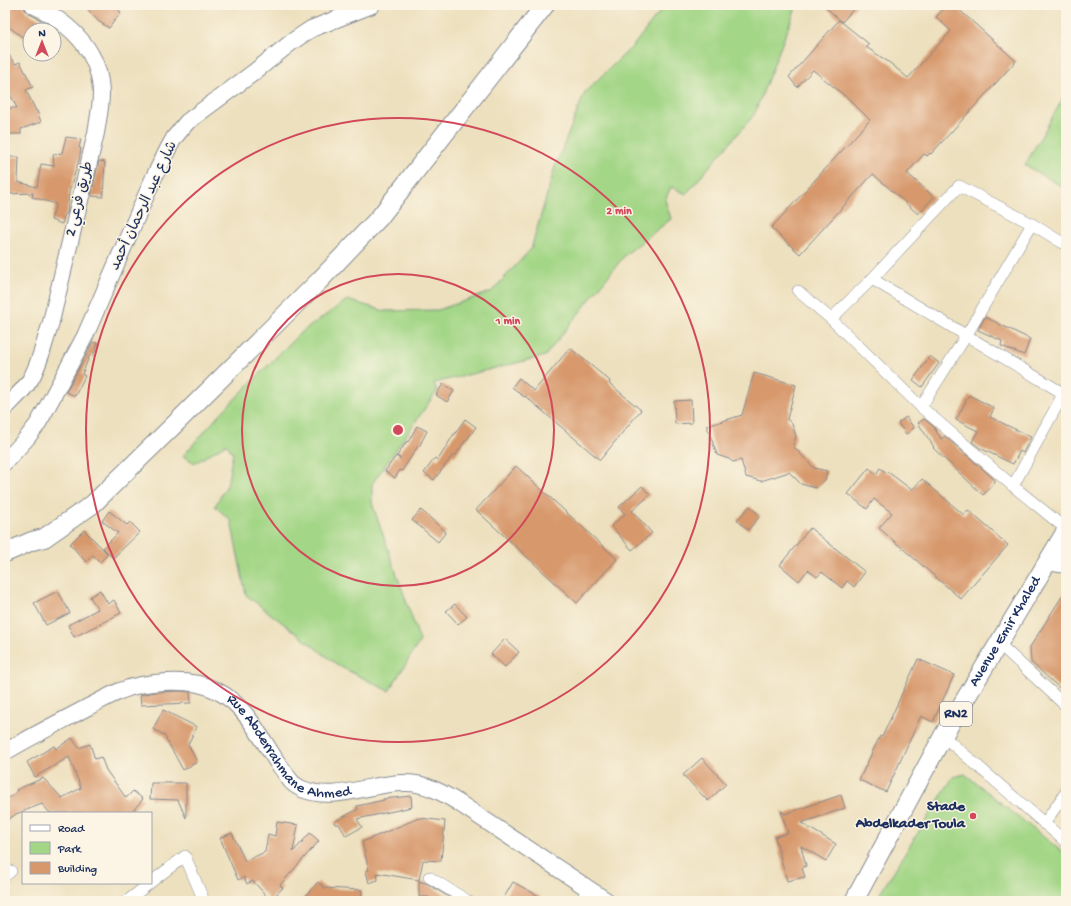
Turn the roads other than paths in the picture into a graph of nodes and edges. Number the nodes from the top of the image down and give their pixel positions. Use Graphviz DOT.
graph roads {
  1 [pos="33,5"];
  2 [pos="372,5"];
  3 [pos="545,5"];
  4 [pos="1032,224"];
  5 [pos="1066,245"];
  6 [pos="872,279"];
  7 [pos="798,291"];
  8 [pos="831,319"];
  9 [pos="966,336"];
  10 [pos="1065,392"];
  11 [pos="921,407"];
  12 [pos="5,408"];
  13 [pos="5,462"];
  14 [pos="1013,486"];
  15 [pos="1066,530"];
  16 [pos="44,538"];
  17 [pos="5,553"];
  18 [pos="1048,562"];
  19 [pos="5,565"];
  20 [pos="1066,565"];
  21 [pos="998,642"];
  22 [pos="1066,706"];
  23 [pos="943,736"];
  24 [pos="5,752"];
  25 [pos="1066,792"];
  26 [pos="1044,824"];
  27 [pos="1066,842"];
  28 [pos="429,877"];
  29 [pos="152,882"];
  30 [pos="150,884"];
  31 [pos="585,895"];
  32 [pos="127,901"];
  33 [pos="204,901"];
  34 [pos="468,901"];
  35 [pos="607,901"];
  36 [pos="854,901"];
  1 -- 12 [label="main road, طريق فرعي 2"];
  2 -- 13 [label="main road, شارع عبد الرحمان أحمد"];
  3 -- 16 [label="main road"];
  4 -- 5 [label="street"];
  4 -- 6 [label="street"];
  4 -- 9 [label="street"];
  6 -- 8 [label="street"];
  6 -- 9 [label="street"];
  7 -- 8 [label="street"];
  8 -- 11 [label="street"];
  9 -- 10 [label="street"];
  9 -- 11 [label="street"];
  10 -- 14 [label="street"];
  11 -- 14 [label="street"];
  14 -- 15 [label="street"];
  15 -- 18 [label="main road, Avenue Emir Khaled / RN2"];
  16 -- 17 [label="main road"];
  16 -- 19 [label="main road"];
  18 -- 20 [label="main road"];
  18 -- 21 [label="main road, Avenue Emir Khaled / RN2"];
  21 -- 22 [label="street"];
  21 -- 23 [label="main road, Avenue Emir Khaled / RN2"];
  23 -- 26 [label="street"];
  23 -- 36 [label="main road, Avenue Emir Khaled / RN2"];
  24 -- 31 [label="main road, Rue Abderrahmane Ahmed"];
  25 -- 26 [label="street"];
  26 -- 27 [label="street"];
  28 -- 34 [label="street"];
  29 -- 33 [label="street"];
  30 -- 32 [label="street"];
  31 -- 35 [label="main road, Rue Abderrahmane Ahmed"];
}
